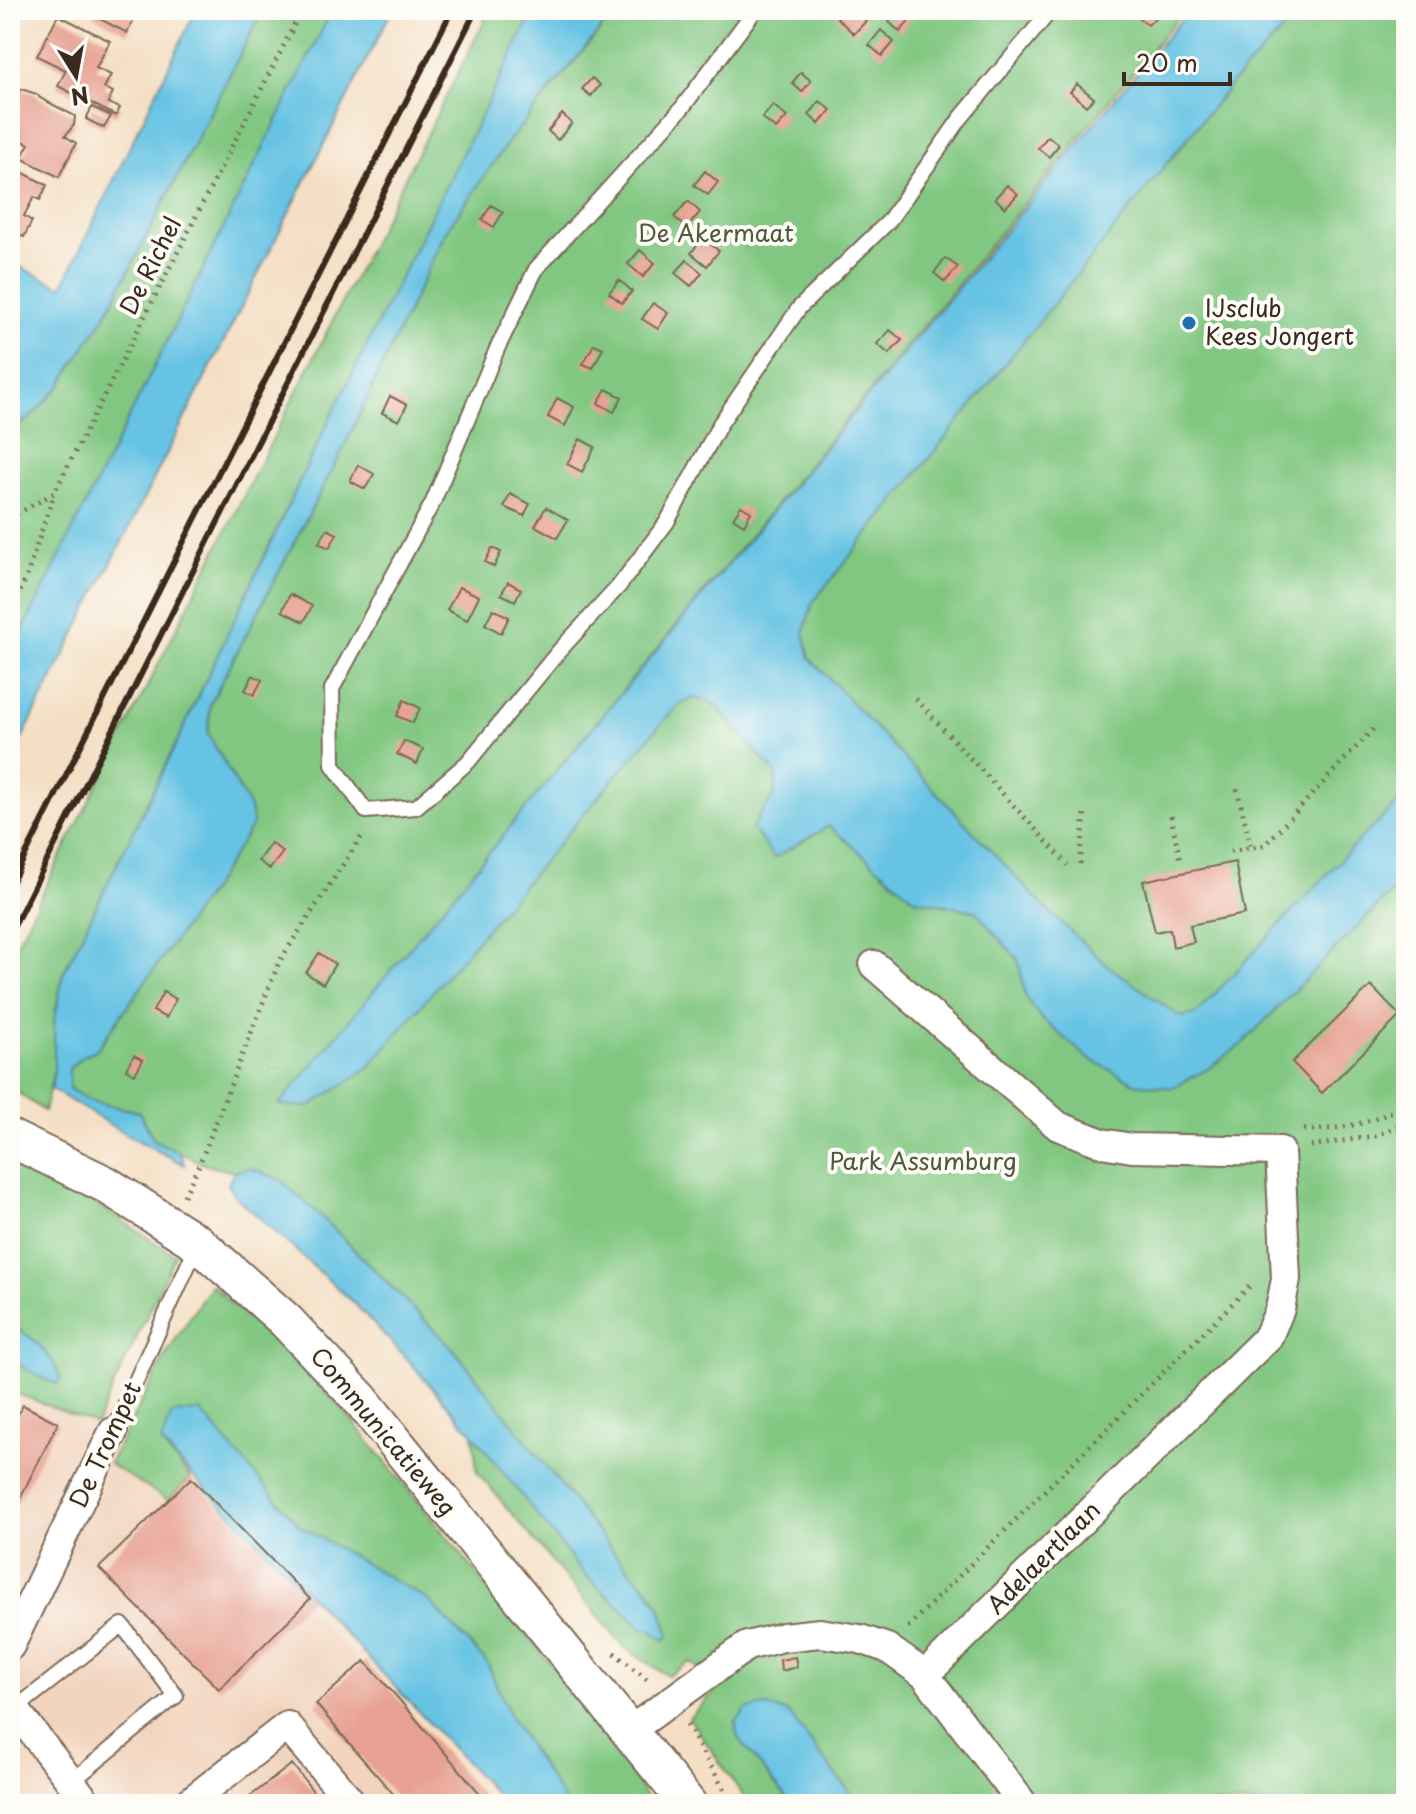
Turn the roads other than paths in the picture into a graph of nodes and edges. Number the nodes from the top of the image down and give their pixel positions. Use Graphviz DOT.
graph roads {
  1 [pos="755,10"];
  2 [pos="1051,10"];
  3 [pos="874,965"];
  4 [pos="10,1138"];
  5 [pos="198,1243"];
  6 [pos="113,1432"];
  7 [pos="10,1646"];
  8 [pos="925,1675"];
  9 [pos="12,1706"];
  10 [pos="628,1732"];
  11 [pos="79,1793"];
  12 [pos="187,1804"];
  13 [pos="353,1804"];
  14 [pos="688,1804"];
  15 [pos="1023,1804"];
  1 -- 2 [label="lane"];
  3 -- 8 [label="street, Adelaertlaan"];
  4 -- 5 [label="street, Communicatieweg"];
  5 -- 6 [label="lane, De Trompet"];
  5 -- 10 [label="street, Communicatieweg"];
  6 -- 7 [label="street, De Trompet"];
  8 -- 10 [label="street"];
  8 -- 15 [label="street"];
  9 -- 11 [label="street"];
  9 -- 11 [label="lane"];
  10 -- 14 [label="street, Communicatieweg"];
  12 -- 13 [label="street"];
}
